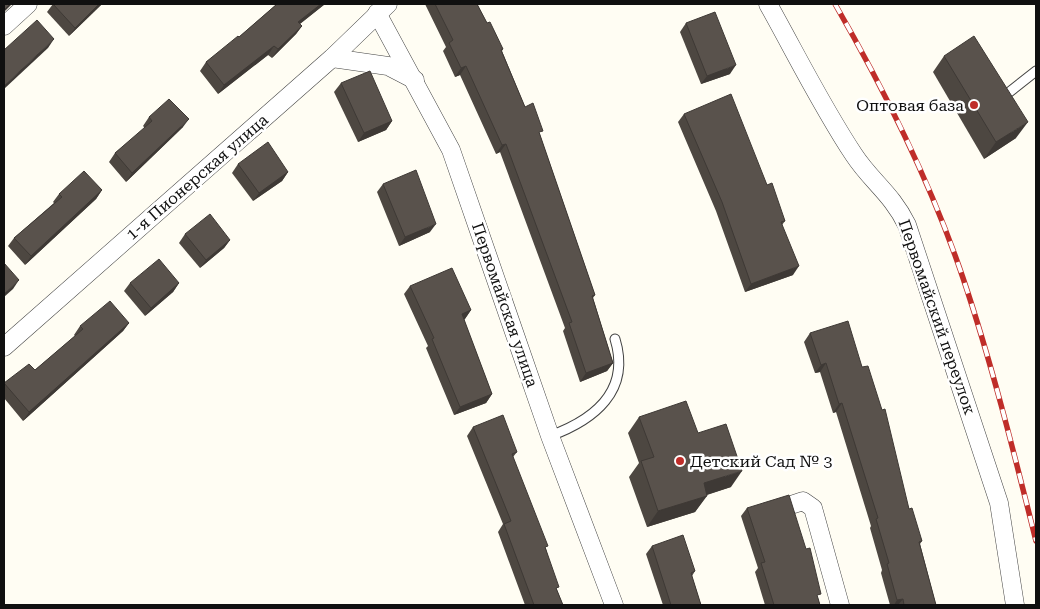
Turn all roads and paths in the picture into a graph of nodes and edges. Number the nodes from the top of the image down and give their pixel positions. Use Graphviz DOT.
graph roads {
  1 [pos="28,4"];
  2 [pos="768,4"];
  3 [pos="383,8"];
  4 [pos="4,26"];
  5 [pos="332,58"];
  6 [pos="1036,71"];
  7 [pos="414,80"];
  8 [pos="1003,97"];
  9 [pos="615,340"];
  10 [pos="4,347"];
  11 [pos="550,436"];
  12 [pos="794,504"];
  13 [pos="614,605"];
  14 [pos="840,605"];
  15 [pos="1015,605"];
  1 -- 4 [label="street"];
  2 -- 15 [label="street, Первомайский переулок"];
  3 -- 5 [label="street, 1-я Пионерская улица"];
  3 -- 7 [label="street, Первомайская улица"];
  5 -- 7 [label="street"];
  5 -- 10 [label="street, 1-я Пионерская улица"];
  6 -- 8 [label="lane"];
  7 -- 11 [label="street, Первомайская улица"];
  9 -- 11 [label="lane"];
  11 -- 13 [label="street, Первомайская улица"];
  12 -- 14 [label="street"];
}
